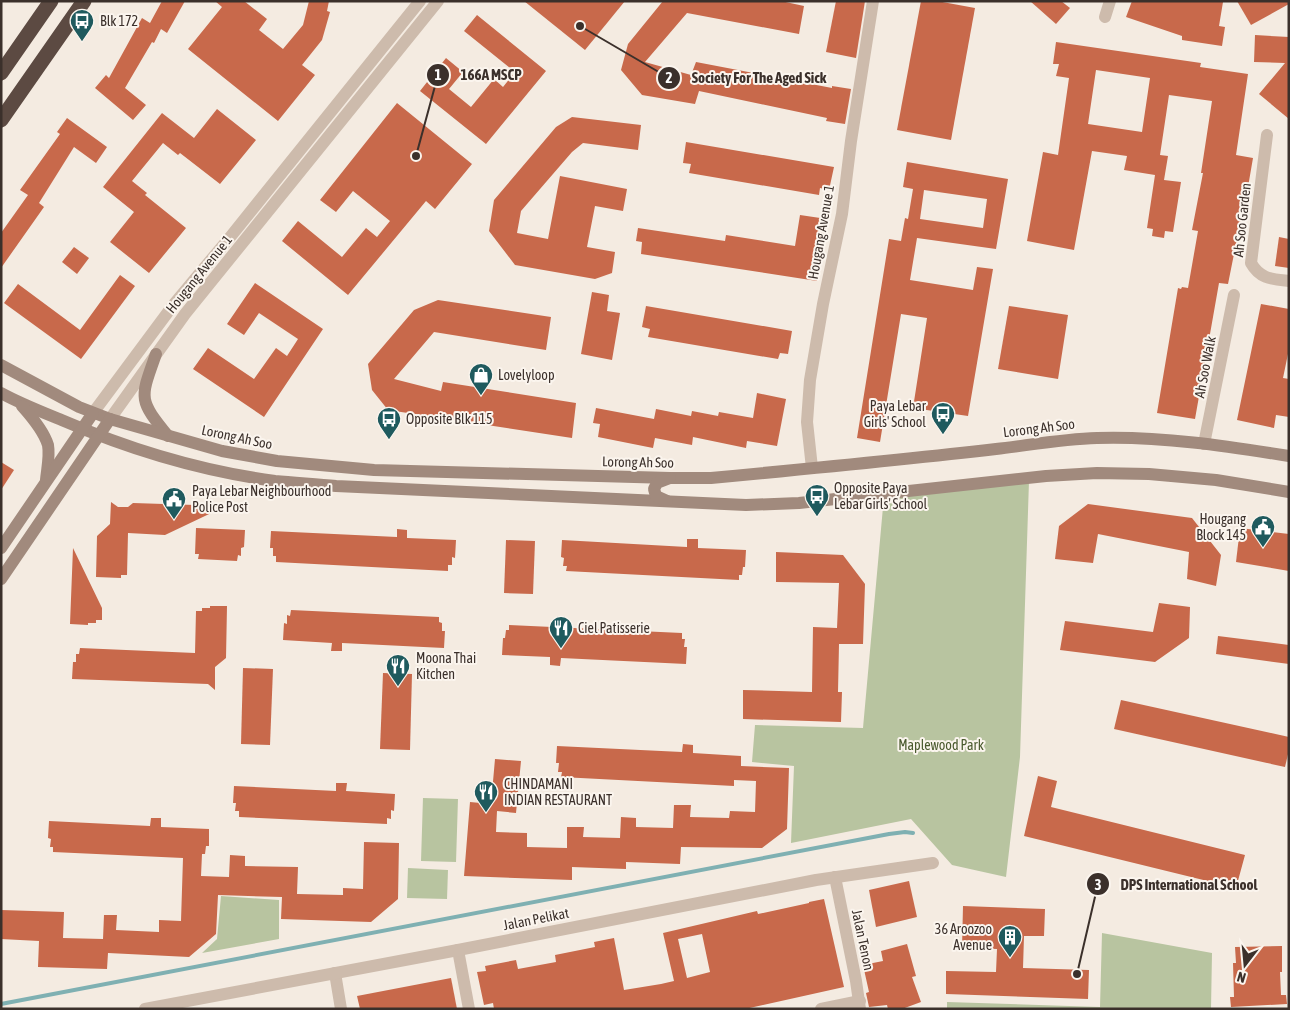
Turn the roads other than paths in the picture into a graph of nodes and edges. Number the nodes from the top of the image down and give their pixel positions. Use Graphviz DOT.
graph roads {
  1 [pos="51,1"];
  2 [pos="84,1"];
  3 [pos="420,1"];
  4 [pos="438,1"];
  5 [pos="873,1"];
  6 [pos="1110,1"];
  7 [pos="1105,16"];
  8 [pos="1,72"];
  9 [pos="1,120"];
  10 [pos="1267,135"];
  11 [pos="1289,281"];
  12 [pos="1234,295"];
  13 [pos="156,354"];
  14 [pos="1,365"];
  15 [pos="1,393"];
  16 [pos="21,404"];
  17 [pos="93,412"];
  18 [pos="110,419"];
  19 [pos="82,429"];
  20 [pos="99,436"];
  21 [pos="168,436"];
  22 [pos="1204,444"];
  23 [pos="1289,456"];
  24 [pos="812,468"];
  25 [pos="670,478"];
  26 [pos="46,484"];
  27 [pos="1289,492"];
  28 [pos="671,503"];
  29 [pos="1,548"];
  30 [pos="1,579"];
  31 [pos="933,863"];
  32 [pos="835,877"];
  33 [pos="458,950"];
  34 [pos="335,973"];
  35 [pos="860,1005"];
  36 [pos="145,1009"];
  37 [pos="341,1009"];
  38 [pos="469,1009"];
  39 [pos="821,1009"];
  1 -- 8 [label="highway"];
  2 -- 9 [label="highway"];
  3 -- 17 [label="street, Hougang Avenue 1"];
  4 -- 13 [label="street, Hougang Avenue 1"];
  5 -- 24 [label="street, Hougang Avenue 1"];
  6 -- 7 [label="street"];
  10 -- 11 [label="street, Ah Soo Garden"];
  12 -- 22 [label="street, Ah Soo Walk"];
  13 -- 18 [label="street, Hougang Avenue 1"];
  13 -- 21 [label="main road"];
  14 -- 17 [label="main road, Lorong Ah Soo"];
  15 -- 16 [label="main road"];
  16 -- 19 [label="main road"];
  16 -- 26 [label="main road"];
  17 -- 18 [label="main road, Lorong Ah Soo"];
  17 -- 19 [label="main road, Hougang Avenue 1"];
  18 -- 20 [label="main road, Hougang Avenue 1"];
  18 -- 21 [label="main road, Lorong Ah Soo"];
  19 -- 20 [label="main road"];
  19 -- 26 [label="main road, Hougang Avenue 1"];
  20 -- 28 [label="main road"];
  20 -- 30 [label="main road, Hougang Avenue 1"];
  21 -- 25 [label="main road, Lorong Ah Soo"];
  22 -- 23 [label="main road, Lorong Ah Soo"];
  22 -- 24 [label="main road, Lorong Ah Soo"];
  24 -- 25 [label="main road, Lorong Ah Soo"];
  25 -- 28 [label="main road"];
  26 -- 29 [label="main road, Hougang Avenue 1"];
  27 -- 28 [label="main road"];
  31 -- 32 [label="street, Jalan Pelikat"];
  32 -- 33 [label="street, Jalan Pelikat"];
  32 -- 35 [label="street, Jalan Tenon"];
  33 -- 34 [label="street, Jalan Pelikat"];
  33 -- 38 [label="street"];
  34 -- 36 [label="street, Jalan Pelikat"];
  34 -- 37 [label="street"];
  35 -- 39 [label="street"];
}
